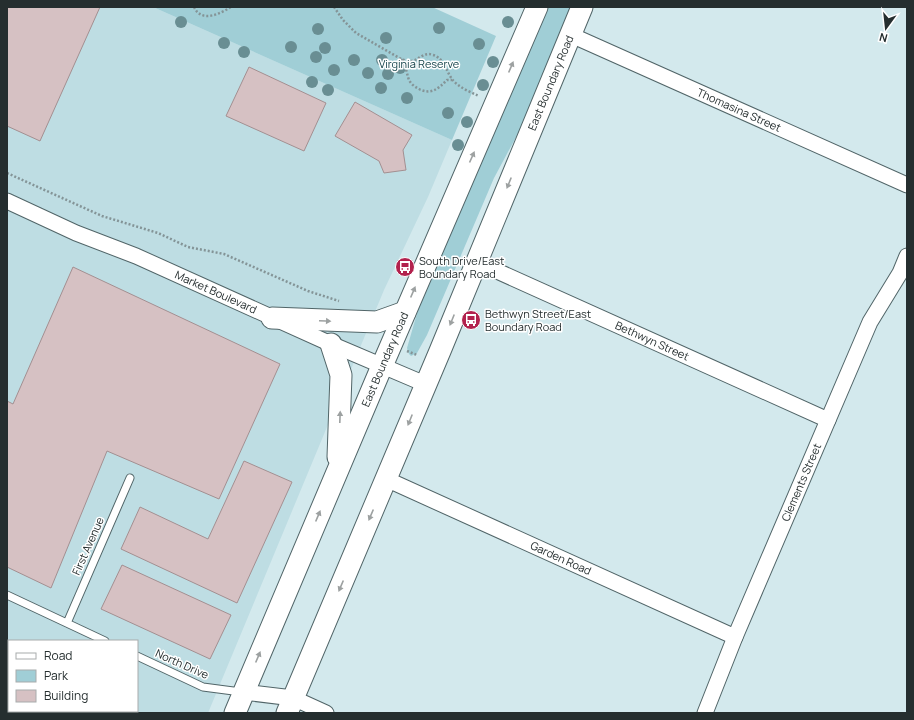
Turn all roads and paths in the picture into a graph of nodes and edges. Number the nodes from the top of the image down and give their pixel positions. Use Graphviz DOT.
graph roads {
  1 [pos="194,7"];
  2 [pos="231,7"];
  3 [pos="334,7"];
  4 [pos="537,7"];
  5 [pos="582,7"];
  6 [pos="571,34"];
  7 [pos="401,59"];
  8 [pos="453,80"];
  9 [pos="496,103"];
  10 [pos="7,173"];
  11 [pos="907,185"];
  12 [pos="7,201"];
  13 [pos="907,256"];
  14 [pos="477,262"];
  15 [pos="340,302"];
  16 [pos="405,312"];
  17 [pos="272,318"];
  18 [pos="331,344"];
  19 [pos="382,366"];
  20 [pos="425,384"];
  21 [pos="828,420"];
  22 [pos="338,470"];
  23 [pos="130,478"];
  24 [pos="386,479"];
  25 [pos="7,595"];
  26 [pos="67,623"];
  27 [pos="735,637"];
  28 [pos="103,640"];
  29 [pos="138,656"];
  30 [pos="243,692"];
  31 [pos="290,706"];
  32 [pos="235,713"];
  33 [pos="326,713"];
  34 [pos="705,713"];
  1 -- 2 [label="path"];
  3 -- 7 [label="path"];
  9 -- 4 [label="main road, East Boundary Road, one-way"];
  5 -- 6 [label="main road, East Boundary Road"];
  6 -- 11 [label="street, Thomasina Street"];
  6 -- 14 [label="main road, East Boundary Road, one-way"];
  7 -- 8 [label="path"];
  7 -- 8 [label="path"];
  8 -- 9 [label="path"];
  16 -- 9 [label="main road, East Boundary Road, one-way"];
  10 -- 15 [label="path"];
  12 -- 17 [label="street, Market Boulevard"];
  13 -- 21 [label="street, Clements Street"];
  14 -- 20 [label="main road, East Boundary Road, one-way"];
  14 -- 21 [label="street, Bethwyn Street"];
  17 -- 16 [label="main road, one-way"];
  16 -- 19 [label="main road, East Boundary Road"];
  17 -- 18 [label="street, Market Boulevard"];
  18 -- 19 [label="street, Market Boulevard"];
  22 -- 18 [label="main road, one-way"];
  19 -- 20 [label="street, Market Boulevard"];
  19 -- 22 [label="main road, East Boundary Road"];
  20 -- 24 [label="main road, East Boundary Road, one-way"];
  21 -- 27 [label="street, Clements Street"];
  30 -- 22 [label="main road, East Boundary Road, one-way"];
  23 -- 26 [label="lane, First Avenue"];
  24 -- 27 [label="street, Garden Road"];
  24 -- 31 [label="main road, East Boundary Road, one-way"];
  25 -- 26 [label="lane"];
  26 -- 28 [label="lane"];
  27 -- 34 [label="street, Clements Street"];
  29 -- 30 [label="lane, North Drive"];
  30 -- 31 [label="street"];
  30 -- 32 [label="main road, East Boundary Road"];
  31 -- 33 [label="street"];
}
